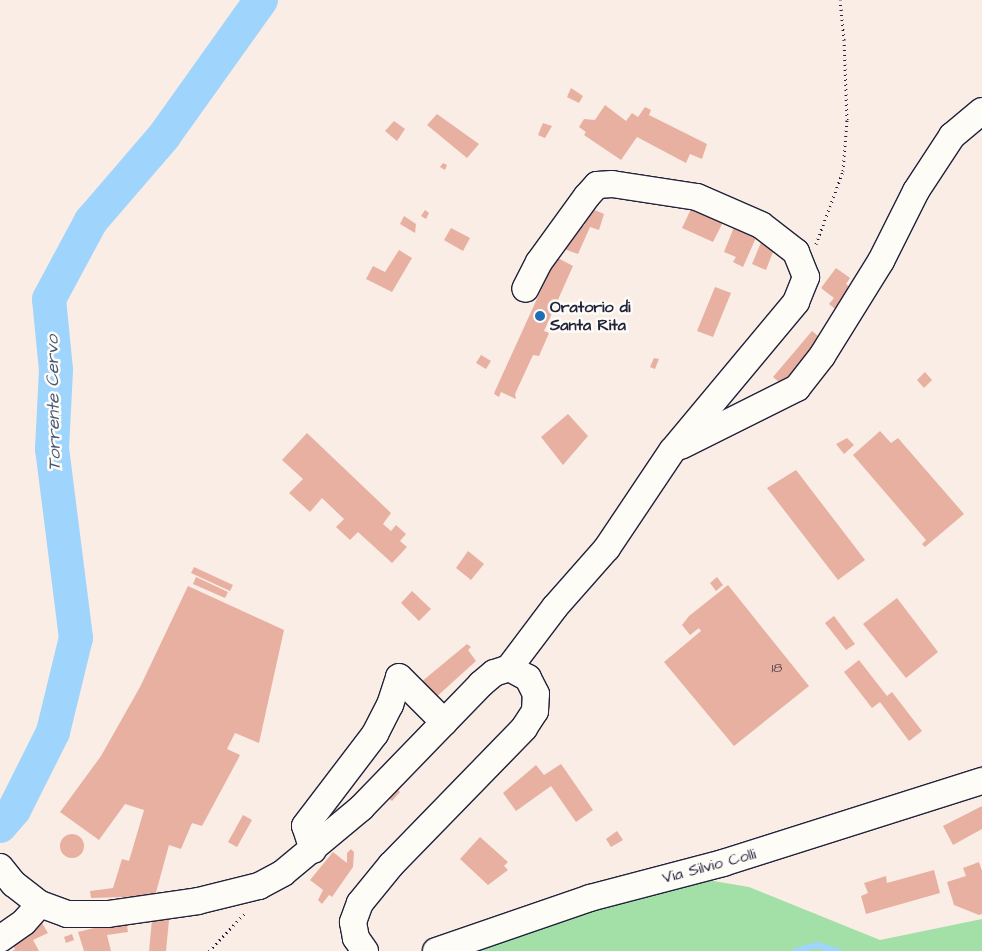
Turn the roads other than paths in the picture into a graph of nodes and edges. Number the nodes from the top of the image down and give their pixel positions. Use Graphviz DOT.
graph roads {
  1 [pos="982,111"];
  2 [pos="525,289"];
  3 [pos="672,451"];
  4 [pos="509,668"];
  5 [pos="444,722"];
  6 [pos="982,781"];
  7 [pos="313,850"];
  8 [pos="7,876"];
  9 [pos="40,904"];
  10 [pos="0,939"];
  11 [pos="365,951"];
  12 [pos="436,951"];
  1 -- 3 [label="street"];
  2 -- 3 [label="street"];
  3 -- 4 [label="street"];
  4 -- 5 [label="street"];
  4 -- 11 [label="street"];
  5 -- 7 [label="street"];
  5 -- 7 [label="street"];
  6 -- 12 [label="street, Via Silvio Colli"];
  7 -- 9 [label="street"];
  8 -- 9 [label="street"];
  9 -- 10 [label="street"];
}
